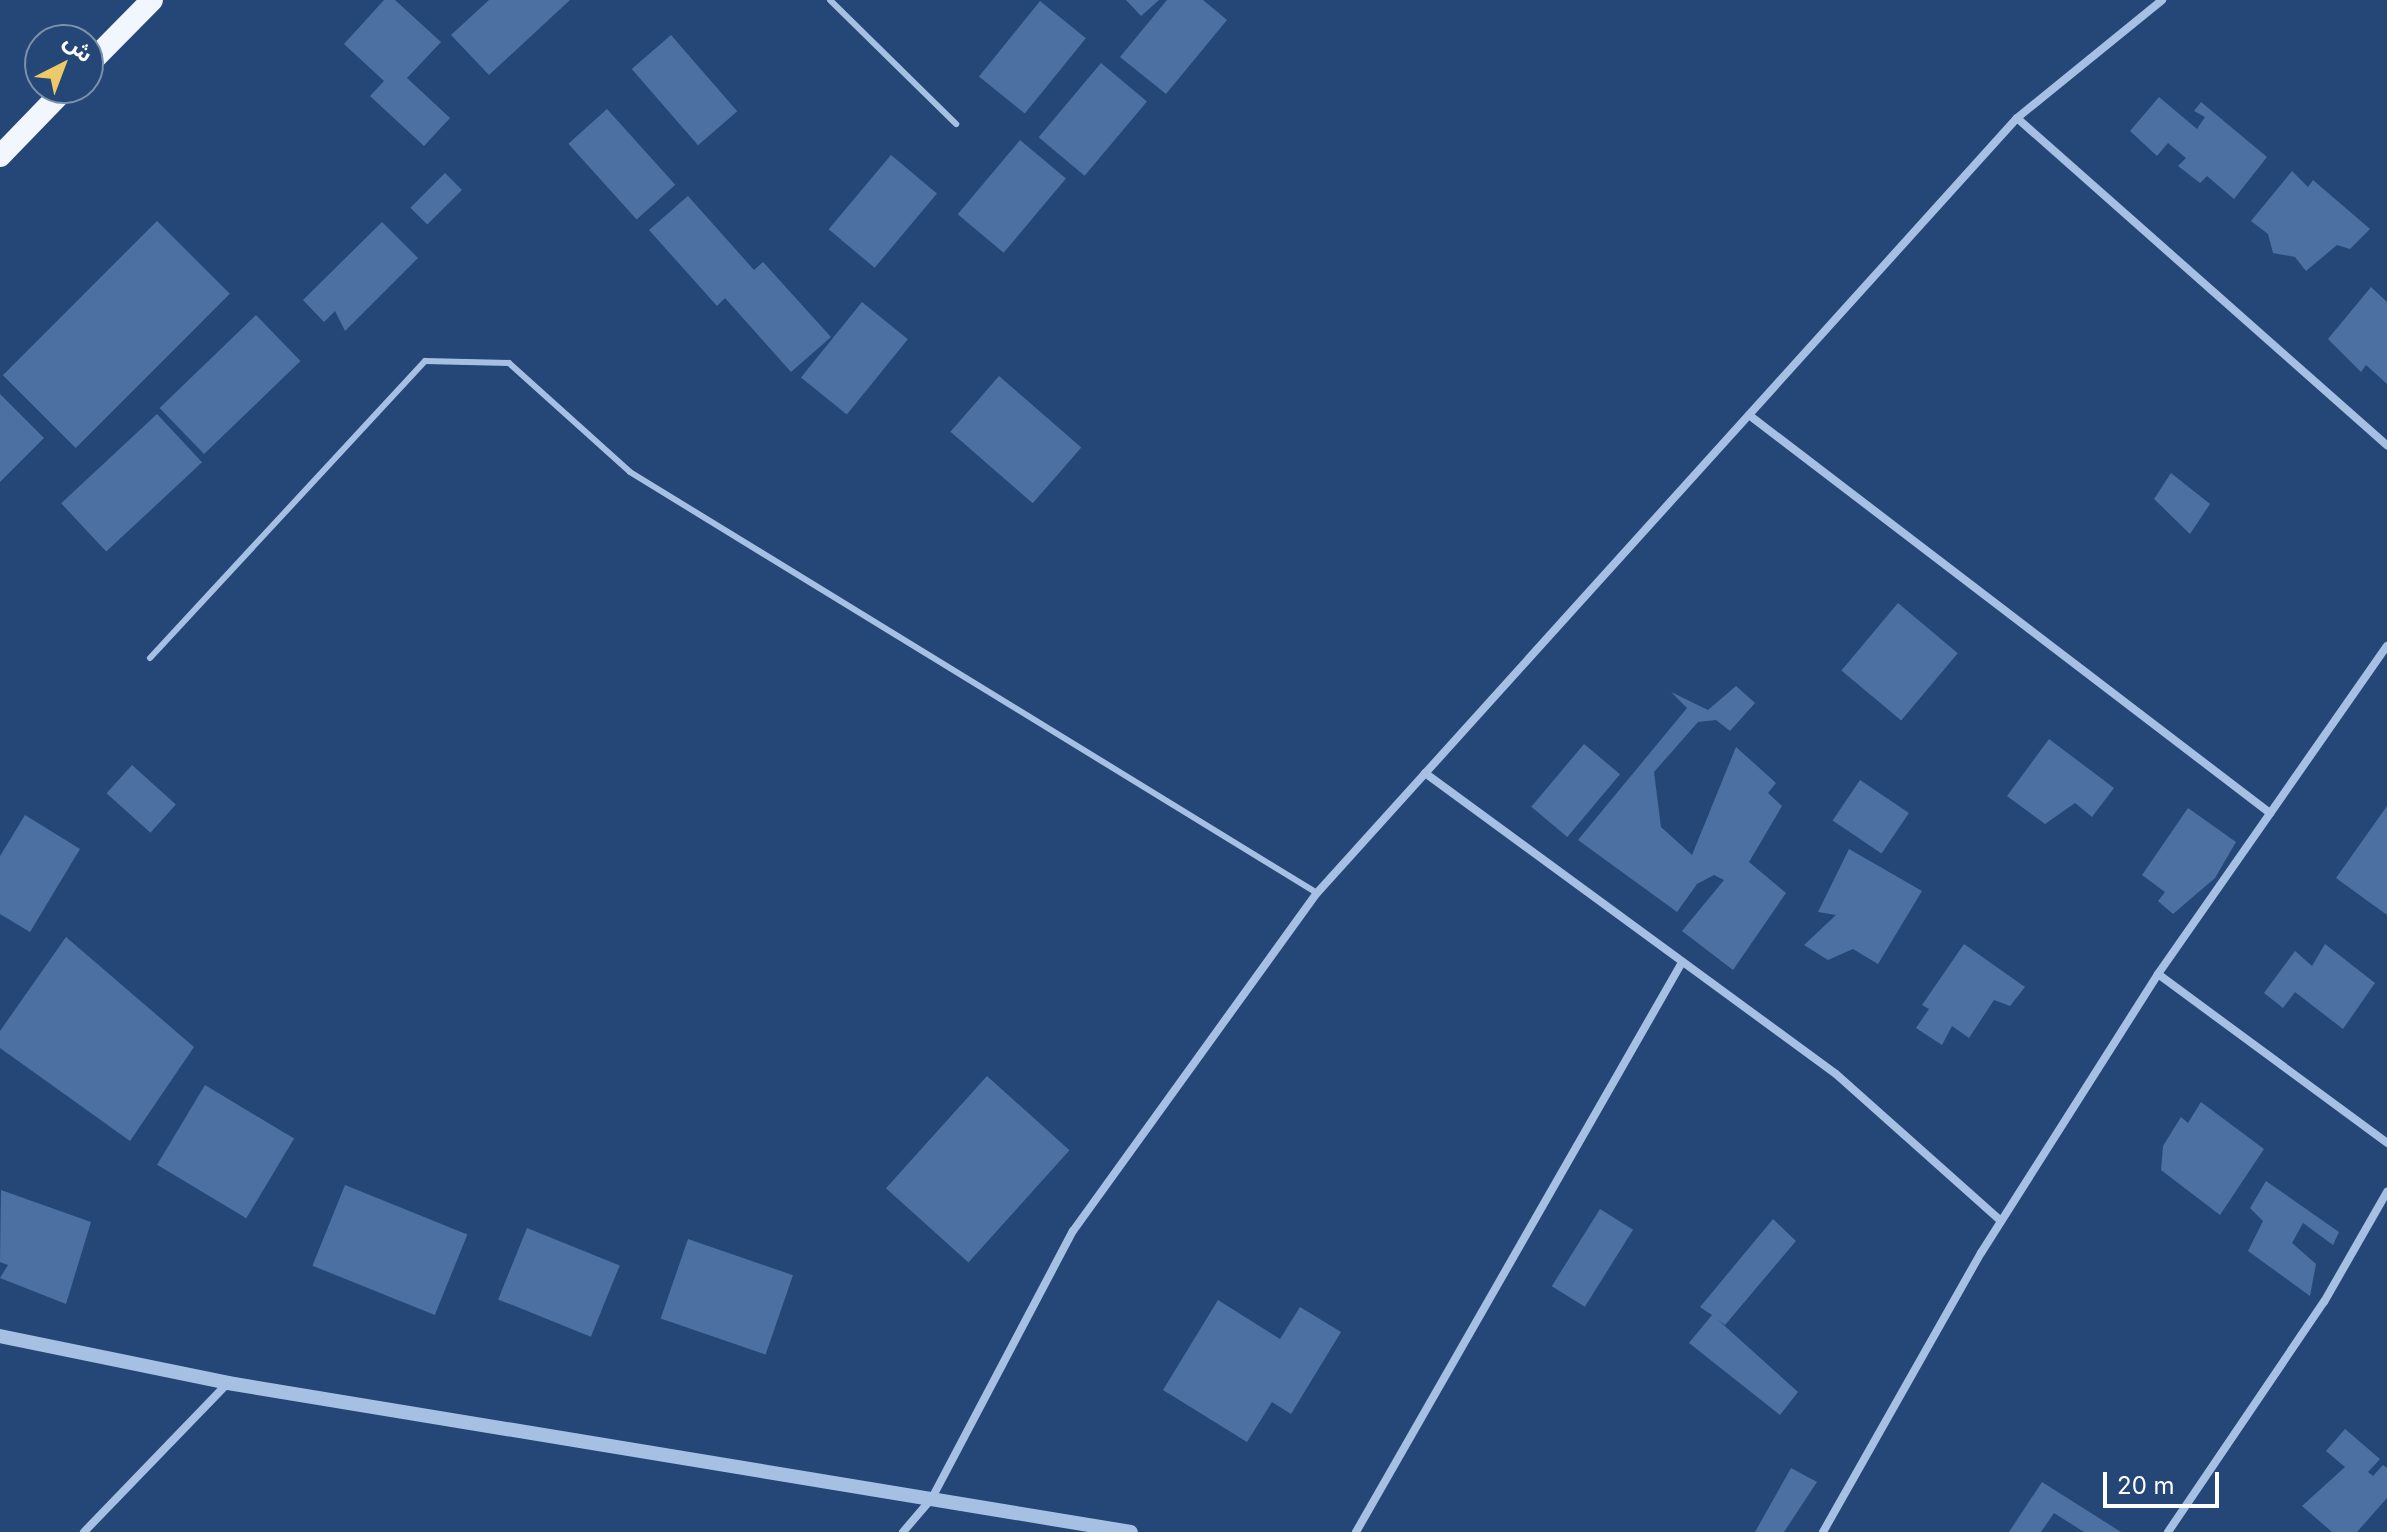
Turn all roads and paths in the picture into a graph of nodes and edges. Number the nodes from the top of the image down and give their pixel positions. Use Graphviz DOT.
graph roads {
  1 [pos="152,0"];
  2 [pos="830,0"];
  3 [pos="2162,0"];
  4 [pos="104,49"];
  5 [pos="50,104"];
  6 [pos="2017,118"];
  7 [pos="956,124"];
  8 [pos="0,156"];
  9 [pos="1749,415"];
  10 [pos="2387,445"];
  11 [pos="2387,646"];
  12 [pos="150,658"];
  13 [pos="1425,773"];
  14 [pos="2270,813"];
  15 [pos="1317,893"];
  16 [pos="1681,964"];
  17 [pos="2158,974"];
  18 [pos="2387,1143"];
  19 [pos="2387,1192"];
  20 [pos="2001,1221"];
  21 [pos="0,1336"];
  22 [pos="228,1383"];
  23 [pos="932,1498"];
  24 [pos="84,1532"];
  25 [pos="903,1532"];
  26 [pos="1131,1532"];
  27 [pos="1356,1532"];
  28 [pos="1823,1532"];
  29 [pos="2168,1532"];
  1 -- 4 [label="highway"];
  2 -- 7 [label="lane"];
  3 -- 6 [label="street"];
  5 -- 8 [label="highway"];
  6 -- 9 [label="street"];
  6 -- 10 [label="street"];
  9 -- 13 [label="street"];
  9 -- 14 [label="street"];
  11 -- 14 [label="street"];
  12 -- 15 [label="lane"];
  13 -- 15 [label="street"];
  13 -- 16 [label="street"];
  14 -- 17 [label="street"];
  15 -- 23 [label="street"];
  16 -- 20 [label="street"];
  16 -- 27 [label="street"];
  17 -- 18 [label="street"];
  17 -- 20 [label="street"];
  19 -- 29 [label="street"];
  20 -- 28 [label="street"];
  21 -- 22 [label="street"];
  22 -- 23 [label="street"];
  22 -- 24 [label="street"];
  23 -- 25 [label="street"];
  23 -- 26 [label="street"];
}
